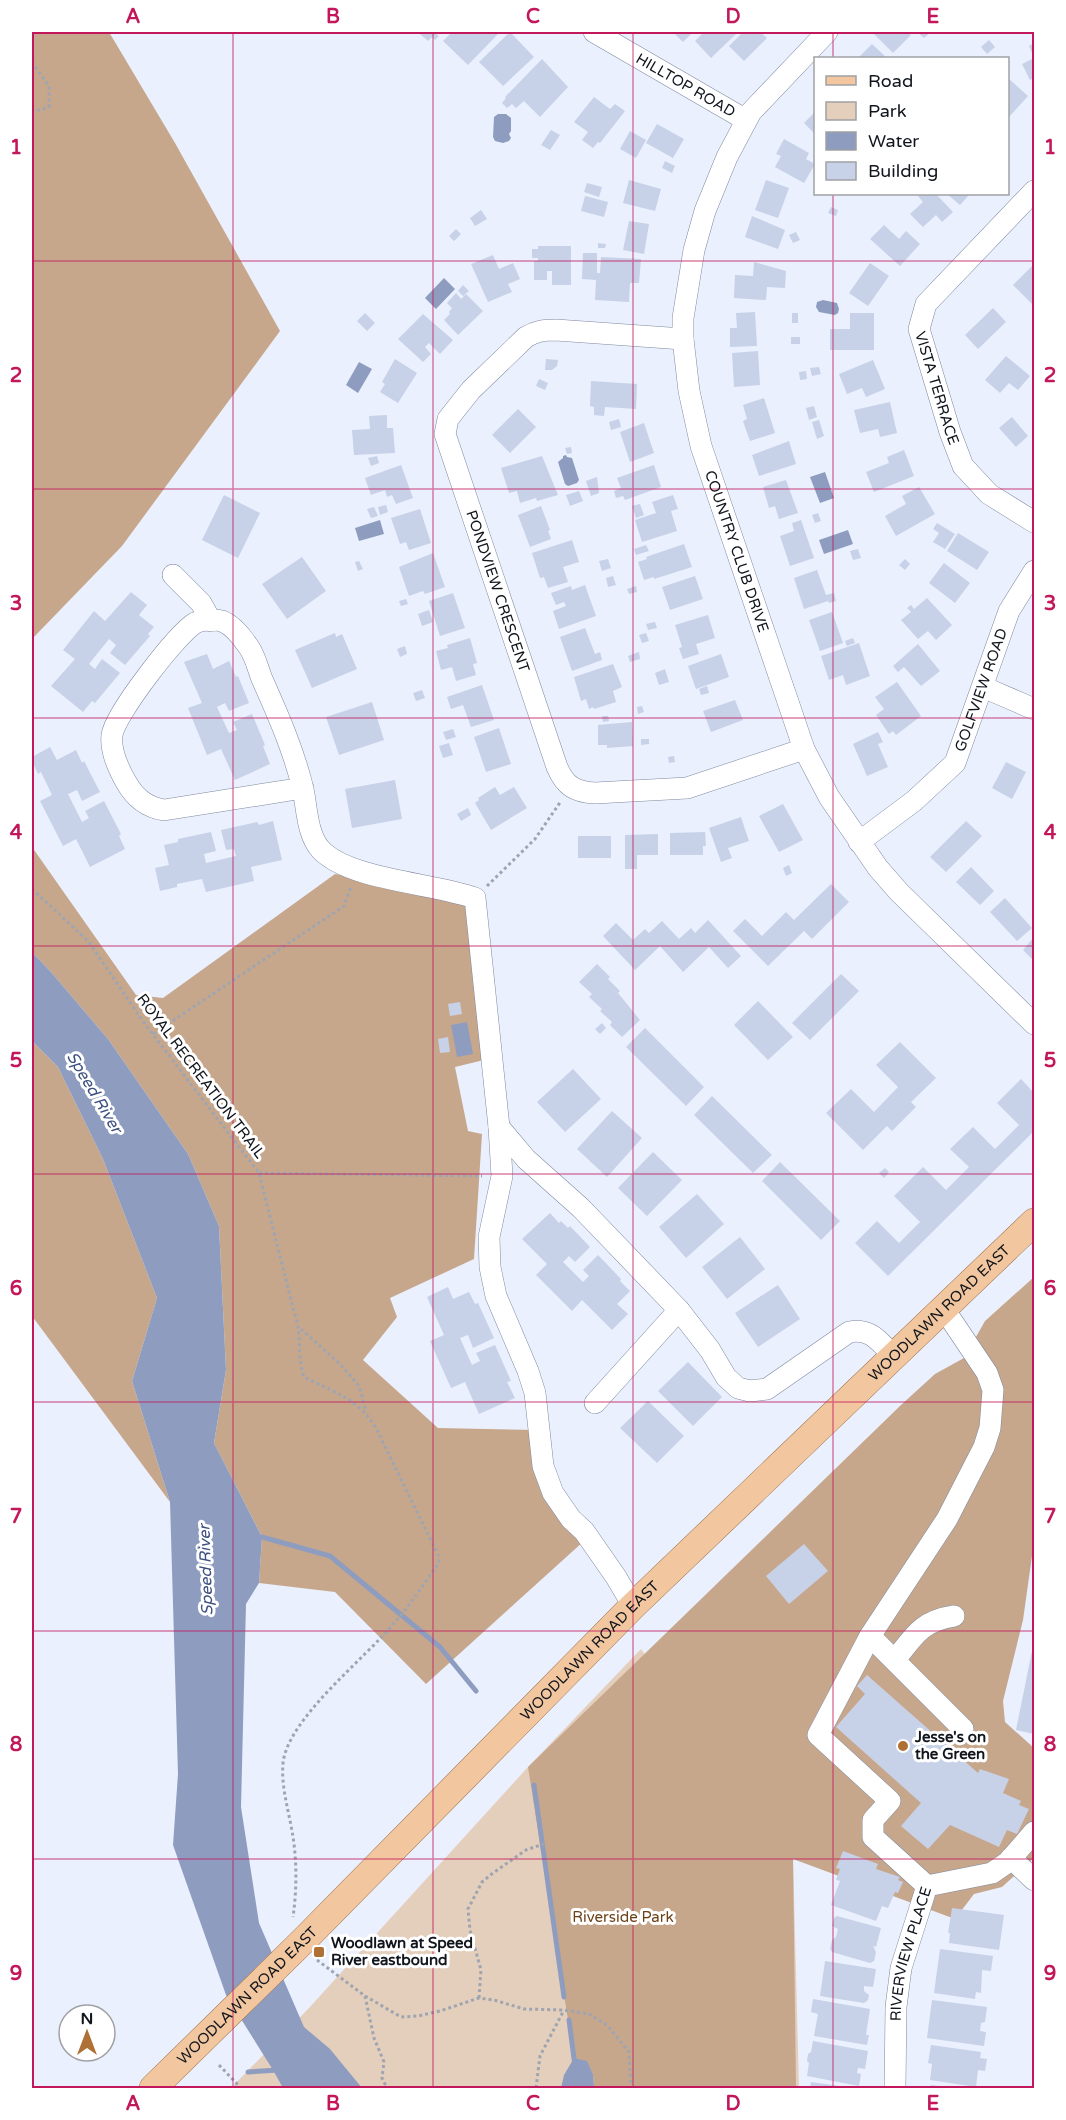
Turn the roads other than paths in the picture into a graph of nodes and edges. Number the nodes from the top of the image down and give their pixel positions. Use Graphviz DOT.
graph roads {
  1 [pos="594,32"];
  2 [pos="828,32"];
  3 [pos="746,120"];
  4 [pos="1035,191"];
  5 [pos="683,339"];
  6 [pos="1035,522"];
  7 [pos="1035,571"];
  8 [pos="173,575"];
  9 [pos="211,621"];
  10 [pos="983,687"];
  11 [pos="1035,709"];
  12 [pos="804,749"];
  13 [pos="303,788"];
  14 [pos="859,842"];
  15 [pos="1035,1024"];
  16 [pos="500,1127"];
  17 [pos="1035,1222"];
  18 [pos="944,1309"];
  19 [pos="679,1310"];
  20 [pos="894,1356"];
  21 [pos="595,1403"];
  22 [pos="633,1606"];
  23 [pos="954,1616"];
  24 [pos="870,1636"];
  25 [pos="895,1660"];
  26 [pos="963,1729"];
  27 [pos="1035,1832"];
  28 [pos="1016,1853"];
  29 [pos="1035,1880"];
  30 [pos="927,1886"];
  31 [pos="153,2088"];
  32 [pos="895,2088"];
  1 -- 3 [label="street, HILLTOP ROAD"];
  2 -- 3 [label="street, COUNTRY CLUB DRIVE"];
  3 -- 5 [label="street, COUNTRY CLUB DRIVE"];
  4 -- 6 [label="street, VISTA TERRACE"];
  5 -- 12 [label="street, COUNTRY CLUB DRIVE"];
  5 -- 12 [label="street, PONDVIEW CRESCENT"];
  7 -- 10 [label="street, GOLFVIEW ROAD"];
  8 -- 9 [label="street"];
  9 -- 13 [label="street"];
  9 -- 13 [label="street"];
  10 -- 11 [label="street"];
  10 -- 14 [label="street, GOLFVIEW ROAD"];
  12 -- 14 [label="street, COUNTRY CLUB DRIVE"];
  13 -- 16 [label="street"];
  14 -- 15 [label="street, COUNTRY CLUB DRIVE"];
  16 -- 19 [label="street"];
  16 -- 22 [label="street"];
  17 -- 18 [label="main road, WOODLAWN ROAD EAST"];
  18 -- 20 [label="main road, WOODLAWN ROAD EAST"];
  18 -- 24 [label="street"];
  19 -- 20 [label="street"];
  19 -- 21 [label="street"];
  20 -- 22 [label="main road, WOODLAWN ROAD EAST"];
  22 -- 31 [label="main road, WOODLAWN ROAD EAST"];
  23 -- 25 [label="street"];
  24 -- 25 [label="street"];
  24 -- 30 [label="street"];
  25 -- 26 [label="street"];
  27 -- 28 [label="street, RIVERVIEW PLACE"];
  28 -- 29 [label="street"];
  28 -- 30 [label="street, RIVERVIEW PLACE"];
  30 -- 32 [label="street, RIVERVIEW PLACE"];
}
